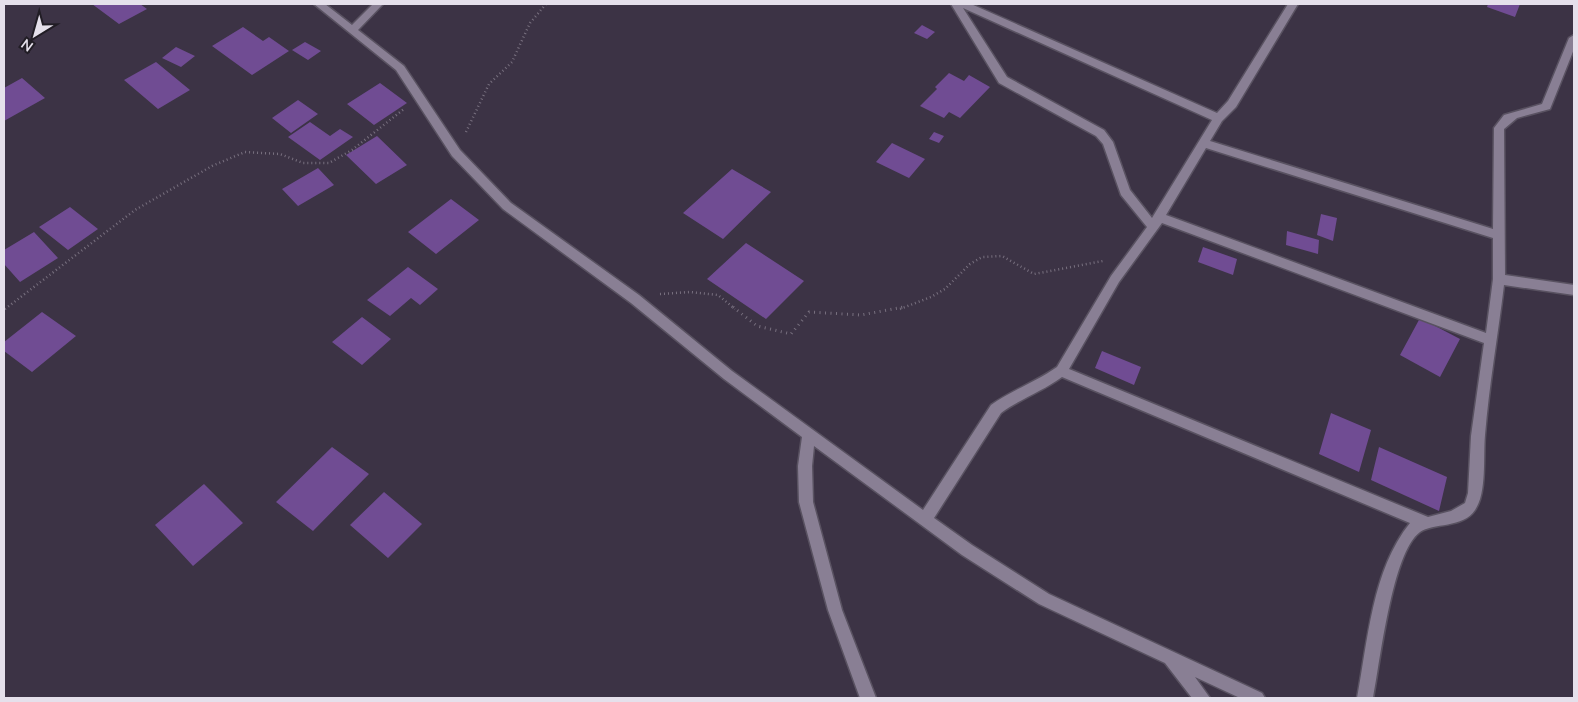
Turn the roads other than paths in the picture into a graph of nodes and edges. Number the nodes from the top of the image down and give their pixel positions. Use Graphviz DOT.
graph roads {
  1 [pos="319,4"];
  2 [pos="378,4"];
  3 [pos="956,4"];
  4 [pos="963,4"];
  5 [pos="1293,4"];
  6 [pos="353,30"];
  7 [pos="1574,38"];
  8 [pos="1218,118"];
  9 [pos="1204,143"];
  10 [pos="1156,222"];
  11 [pos="1498,235"];
  12 [pos="1499,279"];
  13 [pos="1574,290"];
  14 [pos="1490,340"];
  15 [pos="1061,371"];
  16 [pos="809,435"];
  17 [pos="926,518"];
  18 [pos="1427,524"];
  19 [pos="1169,657"];
  20 [pos="868,698"];
  21 [pos="1202,698"];
  22 [pos="1257,698"];
  23 [pos="1365,698"];
  1 -- 6 [label="street"];
  2 -- 6 [label="street"];
  3 -- 10 [label="street"];
  4 -- 8 [label="street"];
  5 -- 8 [label="street"];
  6 -- 16 [label="street"];
  7 -- 11 [label="street"];
  8 -- 9 [label="street"];
  9 -- 10 [label="street"];
  9 -- 11 [label="street"];
  10 -- 14 [label="street"];
  10 -- 15 [label="street"];
  11 -- 12 [label="street"];
  12 -- 13 [label="street"];
  12 -- 14 [label="street"];
  14 -- 18 [label="street"];
  15 -- 17 [label="street"];
  15 -- 18 [label="street"];
  16 -- 17 [label="street"];
  16 -- 20 [label="street"];
  17 -- 19 [label="street"];
  18 -- 23 [label="street"];
  19 -- 21 [label="street"];
  19 -- 22 [label="street"];
}
